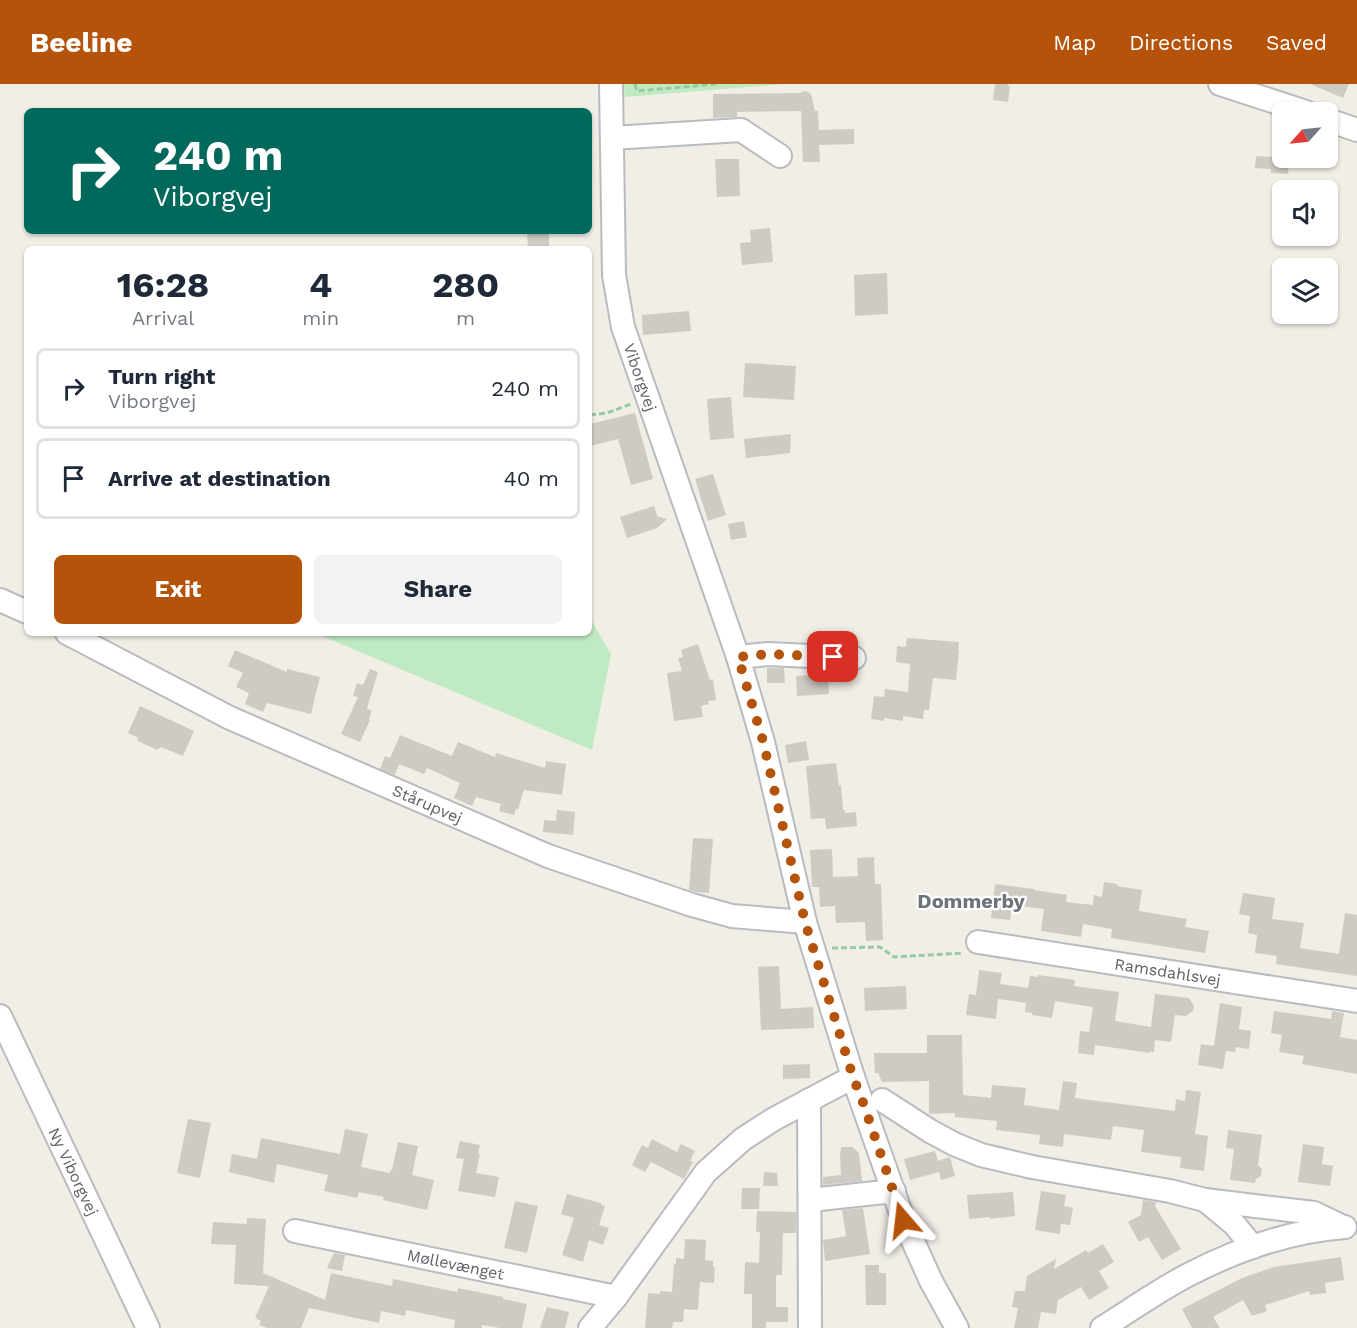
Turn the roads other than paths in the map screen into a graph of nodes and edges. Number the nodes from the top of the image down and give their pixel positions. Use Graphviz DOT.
graph roads {
  1 [pos="611,84"];
  2 [pos="1220,84"];
  3 [pos="1275,102"];
  4 [pos="1338,123"];
  5 [pos="1357,130"];
  6 [pos="612,138"];
  7 [pos="780,156"];
  8 [pos="0,600"];
  9 [pos="24,611"];
  10 [pos="73,636"];
  11 [pos="738,657"];
  12 [pos="854,658"];
  13 [pos="805,922"];
  14 [pos="978,942"];
  15 [pos="1357,1001"];
  16 [pos="0,1016"];
  17 [pos="853,1077"];
  18 [pos="809,1100"];
  19 [pos="882,1100"];
  20 [pos="894,1191"];
  21 [pos="810,1200"];
  22 [pos="1204,1200"];
  23 [pos="1350,1228"];
  24 [pos="295,1231"];
  25 [pos="1252,1247"];
  26 [pos="616,1297"];
  27 [pos="148,1328"];
  28 [pos="590,1328"];
  29 [pos="810,1328"];
  30 [pos="957,1328"];
  31 [pos="1102,1328"];
  1 -- 6 [label="street, Viborgvej"];
  2 -- 3 [label="street"];
  4 -- 5 [label="street"];
  6 -- 7 [label="street"];
  6 -- 11 [label="street, Viborgvej"];
  8 -- 9 [label="street"];
  10 -- 13 [label="street, Stårupvej"];
  11 -- 12 [label="street"];
  11 -- 13 [label="street, Viborgvej"];
  13 -- 17 [label="street, Viborgvej"];
  14 -- 15 [label="street, Ramsdahlsvej"];
  16 -- 27 [label="street, Ny Viborgvej"];
  17 -- 18 [label="street"];
  17 -- 20 [label="street, Viborgvej"];
  18 -- 21 [label="street"];
  18 -- 26 [label="street"];
  19 -- 22 [label="street"];
  20 -- 21 [label="street"];
  20 -- 30 [label="street, Viborgvej"];
  21 -- 29 [label="street"];
  22 -- 23 [label="street"];
  22 -- 25 [label="street"];
  23 -- 25 [label="street"];
  24 -- 26 [label="street, Møllevænget"];
  25 -- 31 [label="street"];
  26 -- 28 [label="street"];
}
